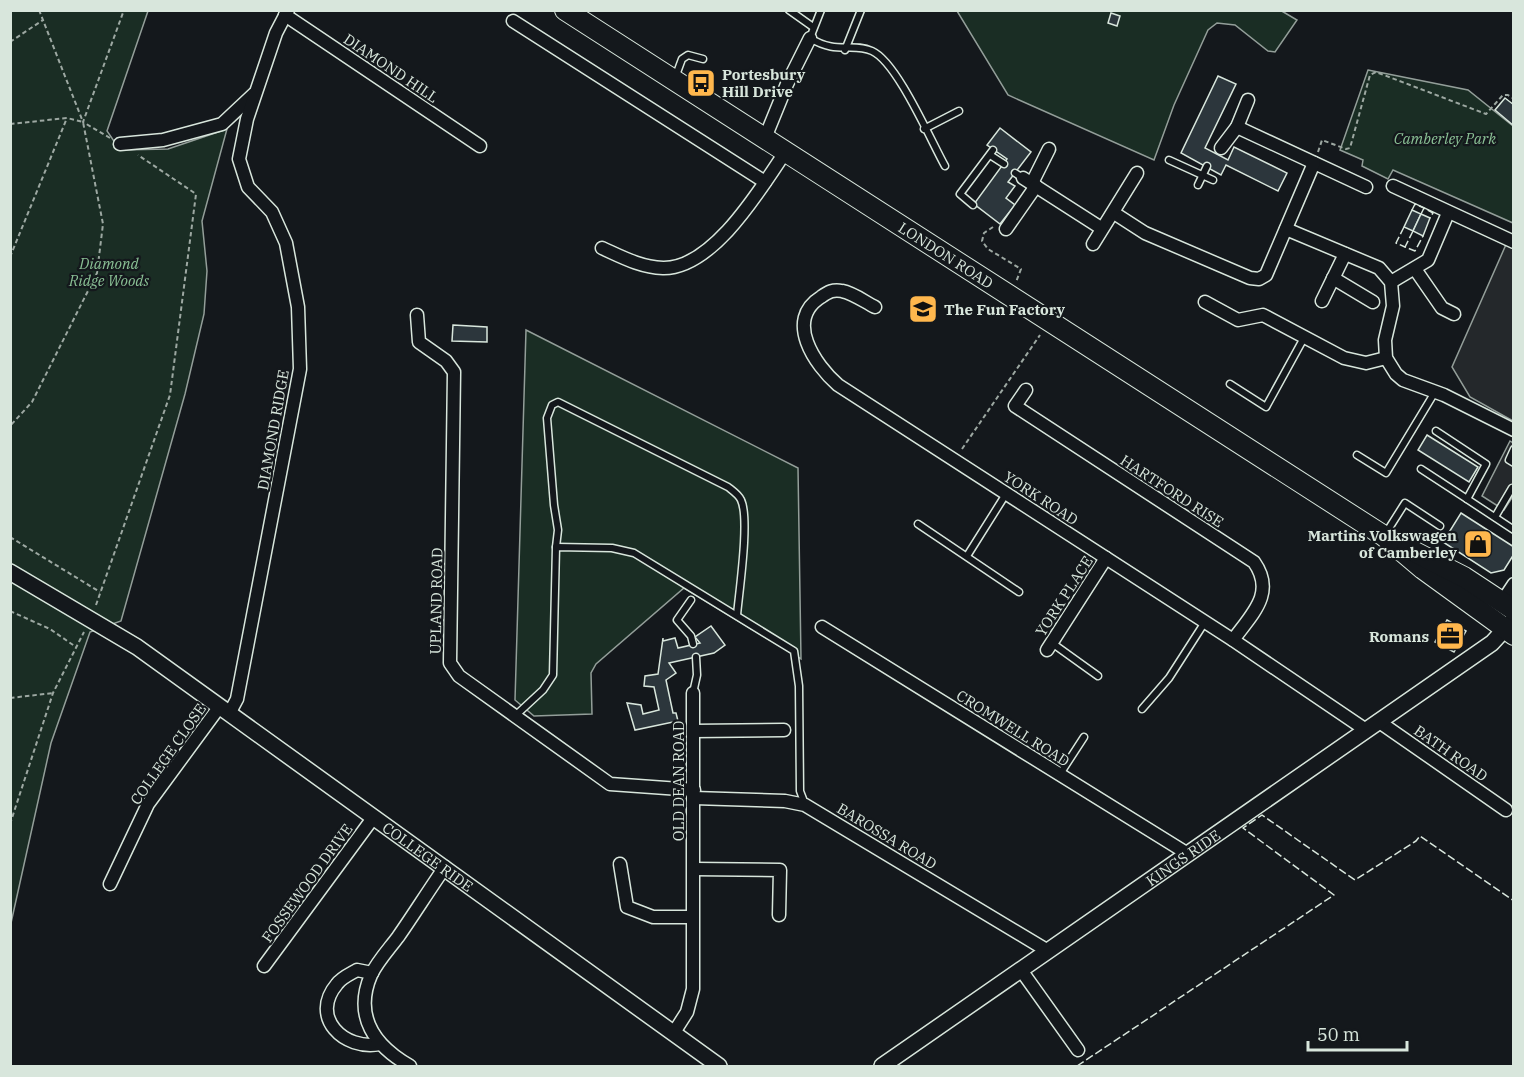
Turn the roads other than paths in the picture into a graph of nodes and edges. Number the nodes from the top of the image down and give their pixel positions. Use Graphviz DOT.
graph roads {
  1 [pos="565,10"];
  2 [pos="789,10"];
  3 [pos="820,10"];
  4 [pos="861,10"];
  5 [pos="287,13"];
  6 [pos="513,21"];
  7 [pos="812,33"];
  8 [pos="845,50"];
  9 [pos="703,59"];
  10 [pos="674,80"];
  11 [pos="255,93"];
  12 [pos="1248,100"];
  13 [pos="959,111"];
  14 [pos="1237,127"];
  15 [pos="924,129"];
  16 [pos="765,138"];
  17 [pos="120,144"];
  18 [pos="480,146"];
  19 [pos="1049,149"];
  20 [pos="786,151"];
  21 [pos="1217,151"];
  22 [pos="1169,160"];
  23 [pos="1314,163"];
  24 [pos="1004,164"];
  25 [pos="945,166"];
  26 [pos="1207,166"];
  27 [pos="1137,173"];
  28 [pos="1203,174"];
  29 [pos="1027,180"];
  30 [pos="1213,180"];
  31 [pos="765,182"];
  32 [pos="1198,185"];
  33 [pos="1393,186"];
  34 [pos="1366,187"];
  35 [pos="973,205"];
  36 [pos="1114,213"];
  37 [pos="1448,213"];
  38 [pos="1101,228"];
  39 [pos="1286,229"];
  40 [pos="1006,230"];
  41 [pos="1514,242"];
  42 [pos="1093,244"];
  43 [pos="602,248"];
  44 [pos="1345,254"];
  45 [pos="1415,269"];
  46 [pos="1333,278"];
  47 [pos="1391,282"];
  48 [pos="1322,301"];
  49 [pos="1205,302"];
  50 [pos="1373,302"];
  51 [pos="875,307"];
  52 [pos="1454,314"];
  53 [pos="417,315"];
  54 [pos="1305,336"];
  55 [pos="1386,358"];
  56 [pos="1230,384"];
  57 [pos="1026,390"];
  58 [pos="1435,392"];
  59 [pos="1514,430"];
  60 [pos="1436,431"];
  61 [pos="1514,449"];
  62 [pos="1357,455"];
  63 [pos="1514,464"];
  64 [pos="1421,469"];
  65 [pos="1512,488"];
  66 [pos="1006,493"];
  67 [pos="1467,499"];
  68 [pos="1495,517"];
  69 [pos="918,524"];
  70 [pos="1440,526"];
  71 [pos="1514,530"];
  72 [pos="1386,538"];
  73 [pos="556,547"];
  74 [pos="967,556"];
  75 [pos="1106,558"];
  76 [pos="10,572"];
  77 [pos="1514,584"];
  78 [pos="1019,592"];
  79 [pos="691,600"];
  80 [pos="1508,606"];
  81 [pos="737,615"];
  82 [pos="1205,622"];
  83 [pos="1507,626"];
  84 [pos="822,627"];
  85 [pos="1233,640"];
  86 [pos="693,644"];
  87 [pos="1049,647"];
  88 [pos="696,657"];
  89 [pos="1098,676"];
  90 [pos="693,693"];
  91 [pos="225,709"];
  92 [pos="1142,709"];
  93 [pos="515,716"];
  94 [pos="1372,726"];
  95 [pos="784,730"];
  96 [pos="693,731"];
  97 [pos="1084,737"];
  98 [pos="1060,775"];
  99 [pos="694,794"];
  100 [pos="805,805"];
  101 [pos="1506,810"];
  102 [pos="373,818"];
  103 [pos="1188,855"];
  104 [pos="620,864"];
  105 [pos="445,867"];
  106 [pos="694,869"];
  107 [pos="110,884"];
  108 [pos="779,915"];
  109 [pos="691,917"];
  110 [pos="1048,951"];
  111 [pos="264,966"];
  112 [pos="1021,970"];
  113 [pos="372,973"];
  114 [pos="674,1034"];
  115 [pos="380,1044"];
  116 [pos="1078,1050"];
  117 [pos="411,1066"];
  118 [pos="719,1066"];
  119 [pos="882,1066"];
  1 -- 10 [label="main road, LONDON ROAD"];
  2 -- 7 [label="lane"];
  3 -- 7 [label="lane"];
  4 -- 8 [label="lane"];
  5 -- 11 [label="street, DIAMOND RIDGE"];
  5 -- 18 [label="street, DIAMOND HILL"];
  6 -- 31 [label="street"];
  7 -- 8 [label="lane"];
  7 -- 16 [label="street"];
  8 -- 15 [label="lane"];
  9 -- 10 [label="lane"];
  10 -- 16 [label="main road, LONDON ROAD"];
  11 -- 17 [label="street, DIAMOND RIDGE"];
  11 -- 91 [label="street, DIAMOND RIDGE"];
  12 -- 14 [label="street"];
  13 -- 15 [label="lane"];
  14 -- 21 [label="street"];
  14 -- 23 [label="street"];
  15 -- 25 [label="lane"];
  16 -- 20 [label="main road, LONDON ROAD"];
  19 -- 29 [label="street"];
  20 -- 31 [label="street"];
  20 -- 72 [label="main road, LONDON ROAD"];
  22 -- 28 [label="lane"];
  23 -- 34 [label="street"];
  23 -- 39 [label="street"];
  24 -- 35 [label="lane"];
  26 -- 28 [label="lane"];
  27 -- 36 [label="street"];
  28 -- 30 [label="lane"];
  28 -- 32 [label="lane"];
  29 -- 38 [label="street"];
  29 -- 40 [label="street"];
  31 -- 43 [label="street"];
  33 -- 37 [label="street"];
  36 -- 38 [label="street"];
  36 -- 39 [label="street"];
  37 -- 41 [label="street"];
  37 -- 45 [label="street"];
  38 -- 42 [label="street"];
  39 -- 44 [label="street"];
  44 -- 46 [label="street"];
  44 -- 47 [label="street"];
  45 -- 47 [label="street"];
  45 -- 52 [label="street"];
  46 -- 48 [label="street"];
  46 -- 50 [label="street"];
  47 -- 55 [label="street"];
  49 -- 54 [label="street"];
  51 -- 66 [label="street, YORK ROAD"];
  53 -- 93 [label="street, UPLAND ROAD"];
  54 -- 55 [label="street"];
  54 -- 56 [label="lane"];
  55 -- 58 [label="street"];
  57 -- 85 [label="street, HARTFORD RISE"];
  58 -- 59 [label="street"];
  58 -- 62 [label="lane"];
  60 -- 67 [label="lane"];
  61 -- 63 [label="lane"];
  64 -- 67 [label="lane"];
  65 -- 68 [label="lane"];
  66 -- 74 [label="lane"];
  66 -- 75 [label="street, YORK ROAD"];
  67 -- 68 [label="lane"];
  68 -- 71 [label="lane"];
  69 -- 74 [label="lane"];
  70 -- 72 [label="lane"];
  72 -- 80 [label="main road, LONDON ROAD"];
  72 -- 83 [label="main road, LONDON ROAD"];
  73 -- 81 [label="lane"];
  73 -- 81 [label="lane"];
  73 -- 93 [label="lane"];
  74 -- 78 [label="lane"];
  75 -- 82 [label="street, YORK ROAD"];
  75 -- 87 [label="street, YORK PLACE"];
  76 -- 91 [label="street, COLLEGE RIDE"];
  77 -- 80 [label="street"];
  79 -- 86 [label="lane"];
  80 -- 83 [label="street, KINGS RIDE"];
  81 -- 100 [label="lane"];
  82 -- 85 [label="street, YORK ROAD"];
  82 -- 92 [label="lane"];
  83 -- 94 [label="street, KINGS RIDE"];
  84 -- 98 [label="street, CROMWELL ROAD"];
  85 -- 94 [label="street, YORK ROAD"];
  87 -- 89 [label="lane"];
  88 -- 90 [label="lane"];
  90 -- 96 [label="street, OLD DEAN ROAD"];
  91 -- 102 [label="street, COLLEGE RIDE"];
  91 -- 107 [label="street, COLLEGE CLOSE"];
  93 -- 99 [label="street, UPLAND ROAD"];
  94 -- 101 [label="street, BATH ROAD"];
  94 -- 103 [label="street, KINGS RIDE"];
  95 -- 96 [label="street"];
  96 -- 99 [label="street, OLD DEAN ROAD"];
  97 -- 98 [label="lane"];
  98 -- 103 [label="street, CROMWELL ROAD"];
  99 -- 100 [label="street, BAROSSA ROAD"];
  99 -- 106 [label="street, OLD DEAN ROAD"];
  100 -- 110 [label="street, BAROSSA ROAD"];
  102 -- 105 [label="street, COLLEGE RIDE"];
  102 -- 111 [label="street, FOSSEWOOD DRIVE"];
  103 -- 110 [label="street, KINGS RIDE"];
  104 -- 109 [label="street"];
  105 -- 113 [label="street"];
  105 -- 114 [label="street, COLLEGE RIDE"];
  106 -- 108 [label="street"];
  106 -- 109 [label="street, OLD DEAN ROAD"];
  109 -- 114 [label="street, OLD DEAN ROAD"];
  110 -- 112 [label="street, KINGS RIDE"];
  112 -- 116 [label="street"];
  112 -- 119 [label="street, KINGS RIDE"];
  113 -- 115 [label="street"];
  113 -- 115 [label="street"];
  114 -- 118 [label="street, COLLEGE RIDE"];
  115 -- 117 [label="street"];
}
